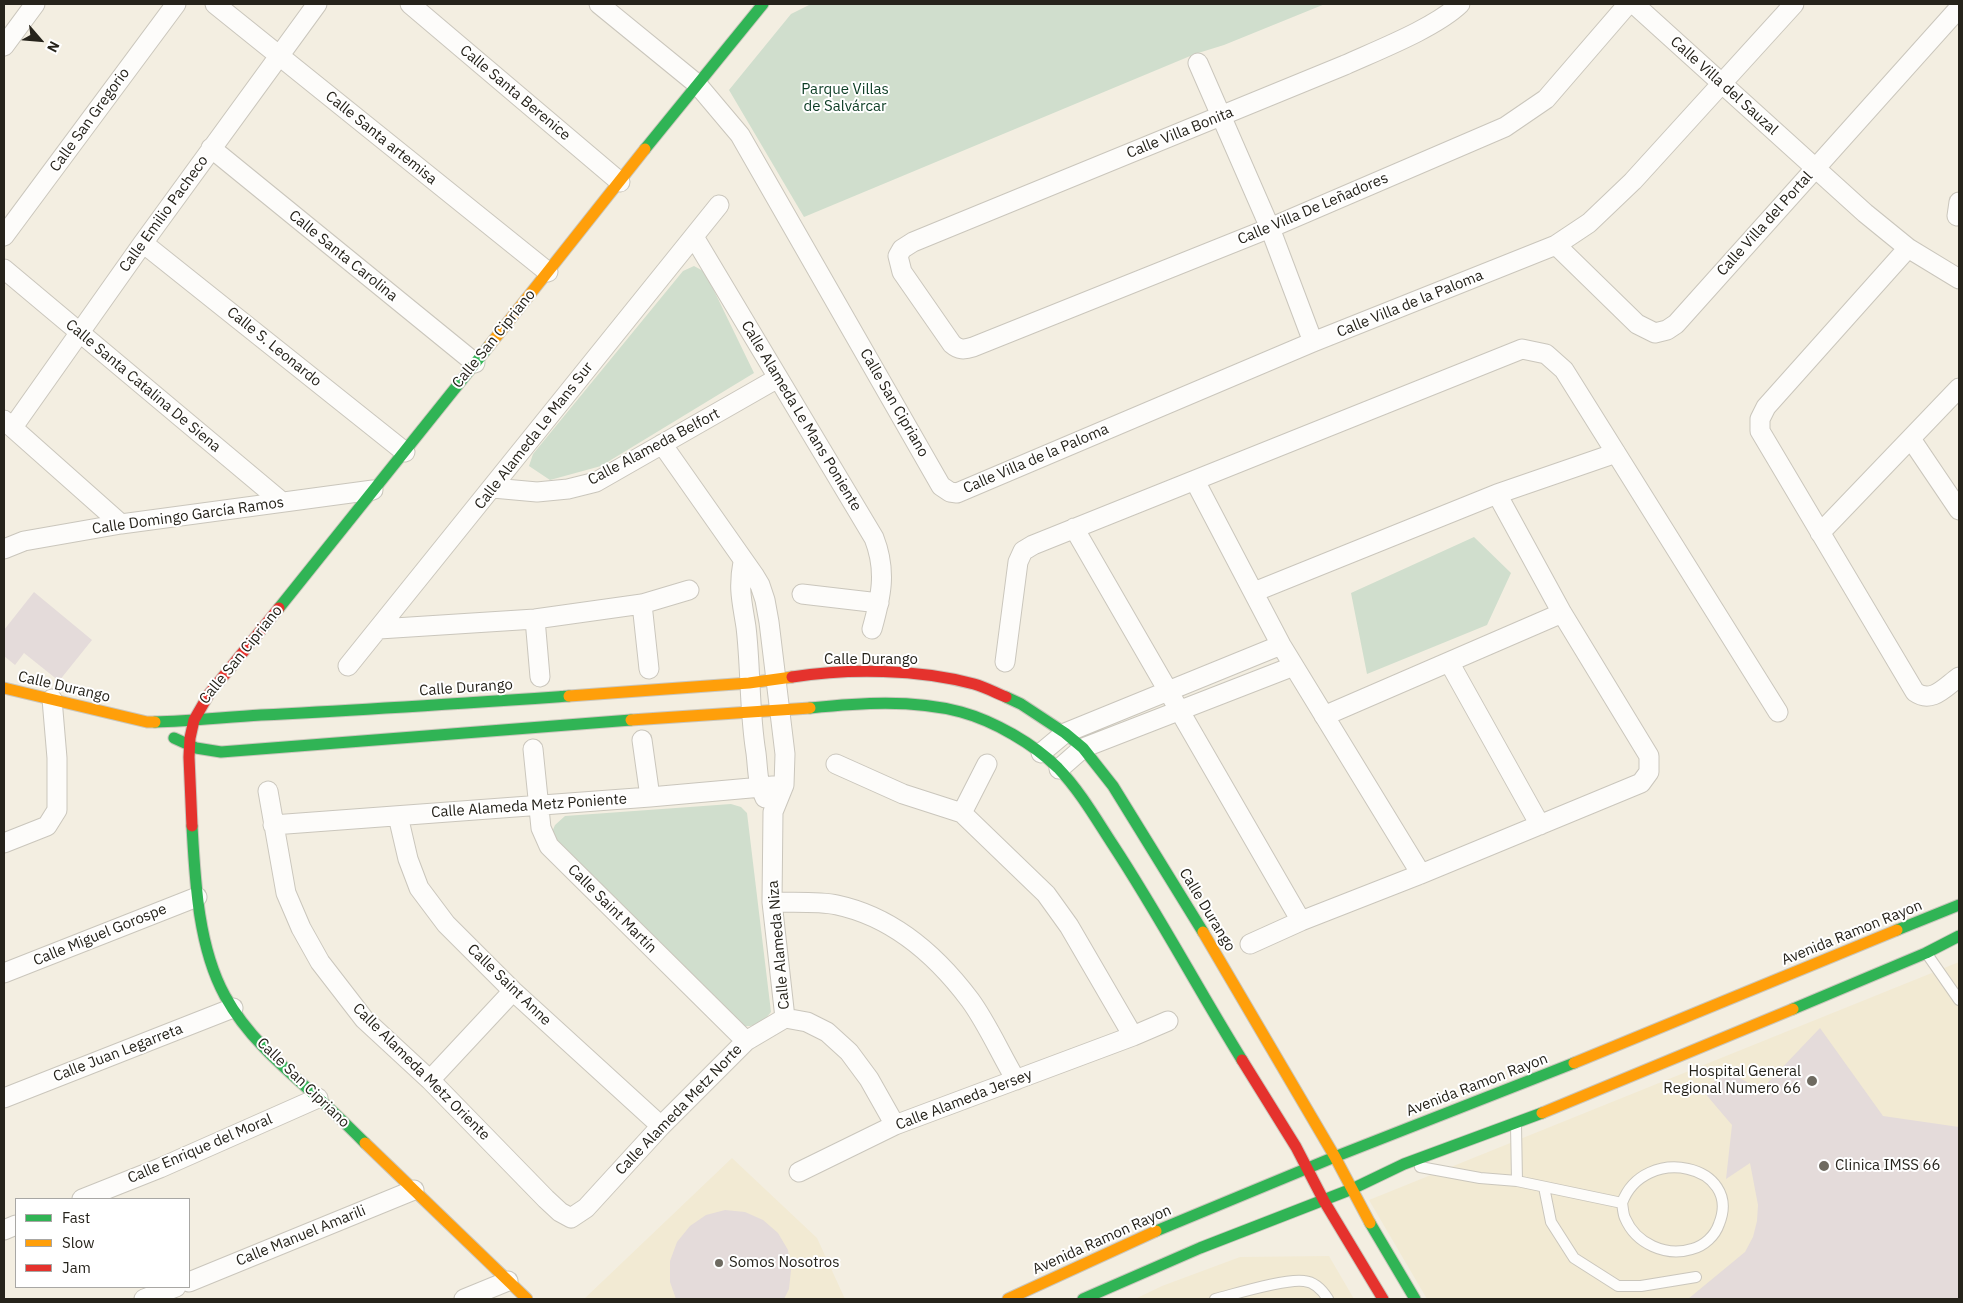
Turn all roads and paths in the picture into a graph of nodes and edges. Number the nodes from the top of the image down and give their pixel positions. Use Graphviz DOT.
graph roads {
  1 [pos="35,4"];
  2 [pos="176,4"];
  3 [pos="215,4"];
  4 [pos="317,4"];
  5 [pos="410,4"];
  6 [pos="599,4"];
  7 [pos="763,4"];
  8 [pos="1460,4"];
  9 [pos="1628,4"];
  10 [pos="1634,4"];
  11 [pos="1794,4"];
  12 [pos="1959,8"];
  13 [pos="4,46"];
  14 [pos="279,56"];
  15 [pos="1198,63"];
  16 [pos="697,84"];
  17 [pos="1722,85"];
  18 [pos="1222,116"];
  19 [pos="211,148"];
  20 [pos="1815,168"];
  21 [pos="620,182"];
  22 [pos="719,205"];
  23 [pos="1270,228"];
  24 [pos="4,236"];
  25 [pos="694,236"];
  26 [pos="143,242"];
  27 [pos="1556,245"];
  28 [pos="1908,248"];
  29 [pos="4,268"];
  30 [pos="548,272"];
  31 [pos="1959,280"];
  32 [pos="79,333"];
  33 [pos="1313,342"];
  34 [pos="957,349"];
  35 [pos="475,363"];
  36 [pos="778,378"];
  37 [pos="1959,388"];
  38 [pos="9,423"];
  39 [pos="1911,439"];
  40 [pos="662,444"];
  41 [pos="405,452"];
  42 [pos="1616,453"];
  43 [pos="1195,481"];
  44 [pos="493,488"];
  45 [pos="373,490"];
  46 [pos="950,492"];
  47 [pos="1498,494"];
  48 [pos="282,502"];
  49 [pos="1959,510"];
  50 [pos="121,524"];
  51 [pos="1074,528"];
  52 [pos="1820,533"];
  53 [pos="4,549"];
  54 [pos="743,562"];
  55 [pos="689,590"];
  56 [pos="1254,592"];
  57 [pos="802,594"];
  58 [pos="879,603"];
  59 [pos="642,604"];
  60 [pos="1562,613"];
  61 [pos="535,619"];
  62 [pos="769,622"];
  63 [pos="746,626"];
  64 [pos="872,629"];
  65 [pos="379,630"];
  66 [pos="1281,645"];
  67 [pos="1005,662"];
  68 [pos="1449,662"];
  69 [pos="348,666"];
  70 [pos="1294,666"];
  71 [pos="649,669"];
  72 [pos="1959,676"];
  73 [pos="540,677"];
  74 [pos="776,679"];
  75 [pos="749,683"];
  76 [pos="4,688"];
  77 [pos="1167,690"];
  78 [pos="52,699"];
  79 [pos="780,710"];
  80 [pos="751,711"];
  81 [pos="1179,711"];
  82 [pos="1778,712"];
  83 [pos="1324,716"];
  84 [pos="193,721"];
  85 [pos="147,722"];
  86 [pos="1065,733"];
  87 [pos="642,740"];
  88 [pos="189,747"];
  89 [pos="1083,748"];
  90 [pos="533,749"];
  91 [pos="1041,753"];
  92 [pos="836,764"];
  93 [pos="988,764"];
  94 [pos="1060,769"];
  95 [pos="784,785"];
  96 [pos="759,787"];
  97 [pos="268,791"];
  98 [pos="650,797"];
  99 [pos="539,804"];
  100 [pos="773,812"];
  101 [pos="962,813"];
  102 [pos="398,816"];
  103 [pos="273,824"];
  104 [pos="1540,825"];
  105 [pos="4,843"];
  106 [pos="1421,874"];
  107 [pos="197,897"];
  108 [pos="772,902"];
  109 [pos="1959,905"];
  110 [pos="1301,921"];
  111 [pos="1956,941"];
  112 [pos="1250,944"];
  113 [pos="1926,953"];
  114 [pos="4,973"];
  115 [pos="513,991"];
  116 [pos="1959,998"];
  117 [pos="233,1008"];
  118 [pos="785,1018"];
  119 [pos="1168,1021"];
  120 [pos="1133,1036"];
  121 [pos="746,1041"];
  122 [pos="430,1080"];
  123 [pos="1016,1080"];
  124 [pos="4,1098"];
  125 [pos="318,1098"];
  126 [pos="1516,1124"];
  127 [pos="895,1125"];
  128 [pos="661,1126"];
  129 [pos="1335,1156"];
  130 [pos="1404,1164"];
  131 [pos="1307,1168"];
  132 [pos="799,1172"];
  133 [pos="1517,1181"];
  134 [pos="1544,1187"];
  135 [pos="1352,1189"];
  136 [pos="414,1190"];
  137 [pos="85,1198"];
  138 [pos="1324,1201"];
  139 [pos="1622,1204"];
  140 [pos="571,1218"];
  141 [pos="1696,1277"];
  142 [pos="508,1281"];
  143 [pos="190,1282"];
  144 [pos="173,1288"];
  145 [pos="1103,1295"];
  146 [pos="144,1299"];
  147 [pos="464,1299"];
  148 [pos="527,1299"];
  149 [pos="1008,1299"];
  150 [pos="1083,1299"];
  151 [pos="1215,1299"];
  152 [pos="1328,1299"];
  153 [pos="1383,1299"];
  154 [pos="1415,1299"];
  1 -- 13 [label="street"];
  2 -- 24 [label="street, Calle San Gregorio"];
  3 -- 14 [label="street, Calle Santa artemisa"];
  4 -- 14 [label="street, Calle Emilio Pacheco"];
  5 -- 21 [label="street, Calle Santa Berenice"];
  6 -- 16 [label="street, Calle San Cipriano"];
  7 -- 16 [label="main road, Calle San Cipriano"];
  8 -- 18 [label="street, Calle Villa Bonita"];
  9 -- 23 [label="street, Calle Villa De Leñadores"];
  10 -- 17 [label="street, Calle Villa del Sauzal"];
  11 -- 17 [label="street, Calle Villa de la Paloma"];
  12 -- 20 [label="street, Calle Villa del Portal"];
  14 -- 19 [label="street, Calle Emilio Pacheco"];
  14 -- 30 [label="street, Calle Santa artemisa"];
  15 -- 18 [label="street"];
  16 -- 21 [label="main road, Calle San Cipriano"];
  16 -- 46 [label="street, Calle San Cipriano"];
  17 -- 20 [label="street, Calle Villa del Sauzal"];
  17 -- 27 [label="street, Calle Villa de la Paloma"];
  18 -- 23 [label="street"];
  18 -- 34 [label="street, Calle Villa Bonita"];
  19 -- 26 [label="street, Calle Emilio Pacheco"];
  19 -- 35 [label="street, Calle Santa Carolina"];
  20 -- 27 [label="street, Calle Villa del Portal"];
  20 -- 28 [label="street, Calle Villa del Sauzal"];
  21 -- 30 [label="main road, Calle San Cipriano"];
  22 -- 25 [label="street, Calle Alameda Le Mans Sur"];
  23 -- 33 [label="street"];
  23 -- 34 [label="street, Calle Villa De Leñadores"];
  25 -- 36 [label="street, Calle Alameda Le Mans Poniente"];
  25 -- 44 [label="street, Calle Alameda Le Mans Sur"];
  26 -- 32 [label="street, Calle Emilio Pacheco"];
  26 -- 41 [label="street, Calle S. Leonardo"];
  27 -- 33 [label="street, Calle Villa de la Paloma"];
  28 -- 31 [label="street, Calle Villa del Sauzal"];
  28 -- 52 [label="street"];
  29 -- 32 [label="street, Calle Santa Catalina De Siena"];
  30 -- 35 [label="main road, Calle San Cipriano"];
  32 -- 38 [label="street, Calle Emilio Pacheco"];
  32 -- 48 [label="street, Calle Santa Catalina De Siena"];
  33 -- 46 [label="street, Calle Villa de la Paloma"];
  35 -- 41 [label="main road, Calle San Cipriano"];
  36 -- 40 [label="street, Calle Alameda Belfort"];
  36 -- 58 [label="street, Calle Alameda Le Mans Poniente"];
  37 -- 39 [label="street"];
  38 -- 50 [label="street"];
  39 -- 49 [label="street"];
  39 -- 52 [label="street"];
  40 -- 44 [label="street, Calle Alameda Belfort"];
  40 -- 54 [label="street, Calle Alameda Niza"];
  41 -- 45 [label="main road, Calle San Cipriano"];
  42 -- 43 [label="street"];
  42 -- 47 [label="street"];
  42 -- 82 [label="street"];
  43 -- 51 [label="street"];
  43 -- 56 [label="street"];
  44 -- 65 [label="street, Calle Alameda Le Mans Sur"];
  45 -- 48 [label="street, Calle Domingo García Ramos"];
  45 -- 84 [label="main road, Calle San Cipriano"];
  47 -- 56 [label="street"];
  47 -- 60 [label="street"];
  48 -- 50 [label="street, Calle Domingo García Ramos"];
  50 -- 53 [label="street, Calle Domingo García Ramos"];
  51 -- 67 [label="street"];
  51 -- 77 [label="street"];
  52 -- 72 [label="street"];
  54 -- 62 [label="street, Calle Alameda Niza"];
  54 -- 63 [label="street, Calle Alameda Niza"];
  55 -- 59 [label="street"];
  56 -- 66 [label="street"];
  57 -- 58 [label="street"];
  58 -- 64 [label="street, Calle Alameda Le Mans Poniente"];
  59 -- 61 [label="street"];
  59 -- 71 [label="street"];
  60 -- 68 [label="street"];
  60 -- 104 [label="street"];
  61 -- 65 [label="street"];
  61 -- 73 [label="street"];
  62 -- 63 [label="street"];
  62 -- 74 [label="street, Calle Alameda Niza"];
  63 -- 75 [label="street, Calle Alameda Niza"];
  65 -- 69 [label="street, Calle Alameda Le Mans Sur"];
  66 -- 70 [label="street"];
  66 -- 77 [label="street"];
  68 -- 83 [label="street"];
  68 -- 104 [label="street"];
  70 -- 81 [label="street"];
  70 -- 83 [label="street"];
  74 -- 75 [label="main road, Calle Durango"];
  74 -- 79 [label="street, Calle Alameda Niza"];
  74 -- 86 [label="main road, Calle Durango"];
  75 -- 80 [label="street, Calle Alameda Niza"];
  75 -- 84 [label="main road, Calle Durango"];
  76 -- 78 [label="main road, Calle Durango"];
  77 -- 81 [label="street"];
  77 -- 86 [label="street"];
  78 -- 85 [label="main road, Calle Durango"];
  78 -- 105 [label="street"];
  79 -- 80 [label="main road, Calle Durango"];
  79 -- 91 [label="main road, Calle Durango"];
  79 -- 95 [label="street, Calle Alameda Niza"];
  80 -- 88 [label="main road, Calle Durango"];
  80 -- 96 [label="street, Calle Alameda Niza"];
  81 -- 89 [label="street"];
  81 -- 110 [label="street"];
  83 -- 106 [label="street"];
  84 -- 85 [label="main road, Calle Durango"];
  84 -- 88 [label="main road, Calle San Cipriano"];
  85 -- 88 [label="main road, Calle Durango"];
  86 -- 89 [label="main road, Calle Durango"];
  86 -- 91 [label="street"];
  87 -- 98 [label="street"];
  88 -- 107 [label="main road, Calle San Cipriano"];
  89 -- 94 [label="street"];
  89 -- 129 [label="main road, Calle Durango"];
  90 -- 99 [label="street, Calle Saint Martín"];
  91 -- 94 [label="main road, Calle Durango"];
  92 -- 101 [label="street"];
  93 -- 101 [label="street"];
  94 -- 131 [label="main road, Calle Durango"];
  95 -- 96 [label="street, Calle Alameda Metz Poniente"];
  95 -- 100 [label="street, Calle Alameda Niza"];
  96 -- 98 [label="street, Calle Alameda Metz Poniente"];
  96 -- 100 [label="street, Calle Alameda Niza"];
  97 -- 103 [label="street, Calle Alameda Metz Oriente"];
  98 -- 99 [label="street, Calle Alameda Metz Poniente"];
  99 -- 102 [label="street, Calle Alameda Metz Poniente"];
  99 -- 121 [label="street, Calle Saint Martín"];
  100 -- 108 [label="street, Calle Alameda Niza"];
  101 -- 120 [label="street"];
  102 -- 103 [label="street, Calle Alameda Metz Poniente"];
  102 -- 115 [label="street, Calle Saint Anne"];
  103 -- 122 [label="street, Calle Alameda Metz Oriente"];
  104 -- 106 [label="street"];
  106 -- 110 [label="street"];
  107 -- 114 [label="street, Calle Miguel Gorospe"];
  107 -- 117 [label="main road, Calle San Cipriano"];
  108 -- 118 [label="street, Calle Alameda Niza"];
  108 -- 123 [label="street"];
  109 -- 129 [label="main road, Avenida Ramon Rayon"];
  110 -- 112 [label="street"];
  111 -- 113 [label="main road"];
  113 -- 116 [label="lane"];
  113 -- 126 [label="main road"];
  115 -- 122 [label="street"];
  115 -- 128 [label="street, Calle Saint Anne"];
  117 -- 124 [label="street, Calle Juan Legarreta"];
  117 -- 125 [label="main road, Calle San Cipriano"];
  118 -- 121 [label="street, Calle Alameda Metz Norte"];
  118 -- 127 [label="street"];
  119 -- 120 [label="street, Calle Alameda Jersey"];
  120 -- 123 [label="street, Calle Alameda Jersey"];
  121 -- 128 [label="street, Calle Alameda Metz Norte"];
  122 -- 140 [label="street, Calle Alameda Metz Oriente"];
  123 -- 127 [label="street, Calle Alameda Jersey"];
  125 -- 136 [label="main road, Calle San Cipriano"];
  125 -- 137 [label="street, Calle Enrique del Moral"];
  126 -- 130 [label="main road"];
  126 -- 133 [label="lane"];
  127 -- 132 [label="street, Calle Alameda Jersey"];
  128 -- 140 [label="street, Calle Alameda Metz Norte"];
  129 -- 131 [label="main road, Avenida Ramon Rayon"];
  129 -- 135 [label="main road, Calle Durango"];
  130 -- 133 [label="lane"];
  130 -- 135 [label="main road"];
  131 -- 138 [label="main road, Calle Durango"];
  131 -- 149 [label="main road, Avenida Ramon Rayon"];
  133 -- 134 [label="lane"];
  134 -- 139 [label="lane"];
  134 -- 141 [label="lane"];
  135 -- 138 [label="main road"];
  135 -- 154 [label="main road, Calle Durango"];
  136 -- 142 [label="main road, Calle San Cipriano"];
  136 -- 143 [label="street, Calle Manuel Amarili"];
  138 -- 145 [label="main road"];
  138 -- 153 [label="main road, Calle Durango"];
  139 -- 139 [label="lane"];
  142 -- 147 [label="street"];
  142 -- 148 [label="main road, Calle San Cipriano"];
  144 -- 146 [label="street"];
  145 -- 150 [label="main road"];
  151 -- 152 [label="lane"];
}
